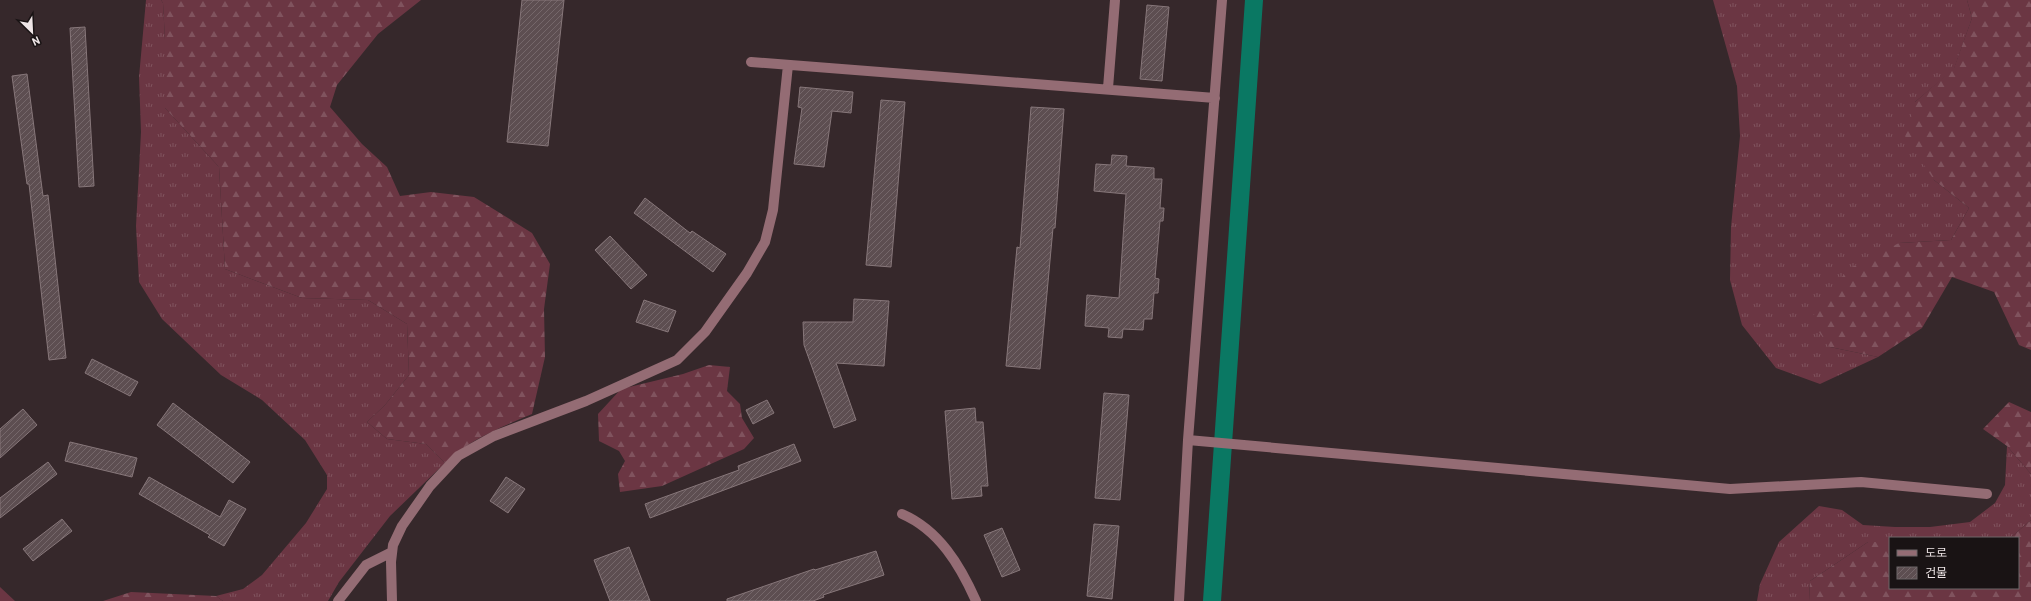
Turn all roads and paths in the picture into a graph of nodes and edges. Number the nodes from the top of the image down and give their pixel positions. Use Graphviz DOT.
graph roads {
  1 [pos="1115,0"];
  2 [pos="1222,0"];
  3 [pos="752,62"];
  4 [pos="788,65"];
  5 [pos="1108,88"];
  6 [pos="1215,98"];
  7 [pos="1188,440"];
  8 [pos="1987,494"];
  9 [pos="902,514"];
  10 [pos="392,552"];
  11 [pos="338,601"];
  12 [pos="392,601"];
  13 [pos="976,601"];
  14 [pos="1179,601"];
  1 -- 5 [label="street"];
  2 -- 6 [label="street"];
  3 -- 4 [label="street"];
  4 -- 5 [label="street"];
  4 -- 10 [label="street"];
  5 -- 6 [label="street"];
  6 -- 7 [label="street"];
  7 -- 8 [label="street"];
  7 -- 14 [label="street"];
  9 -- 13 [label="street"];
  10 -- 11 [label="street"];
  10 -- 12 [label="street"];
}
